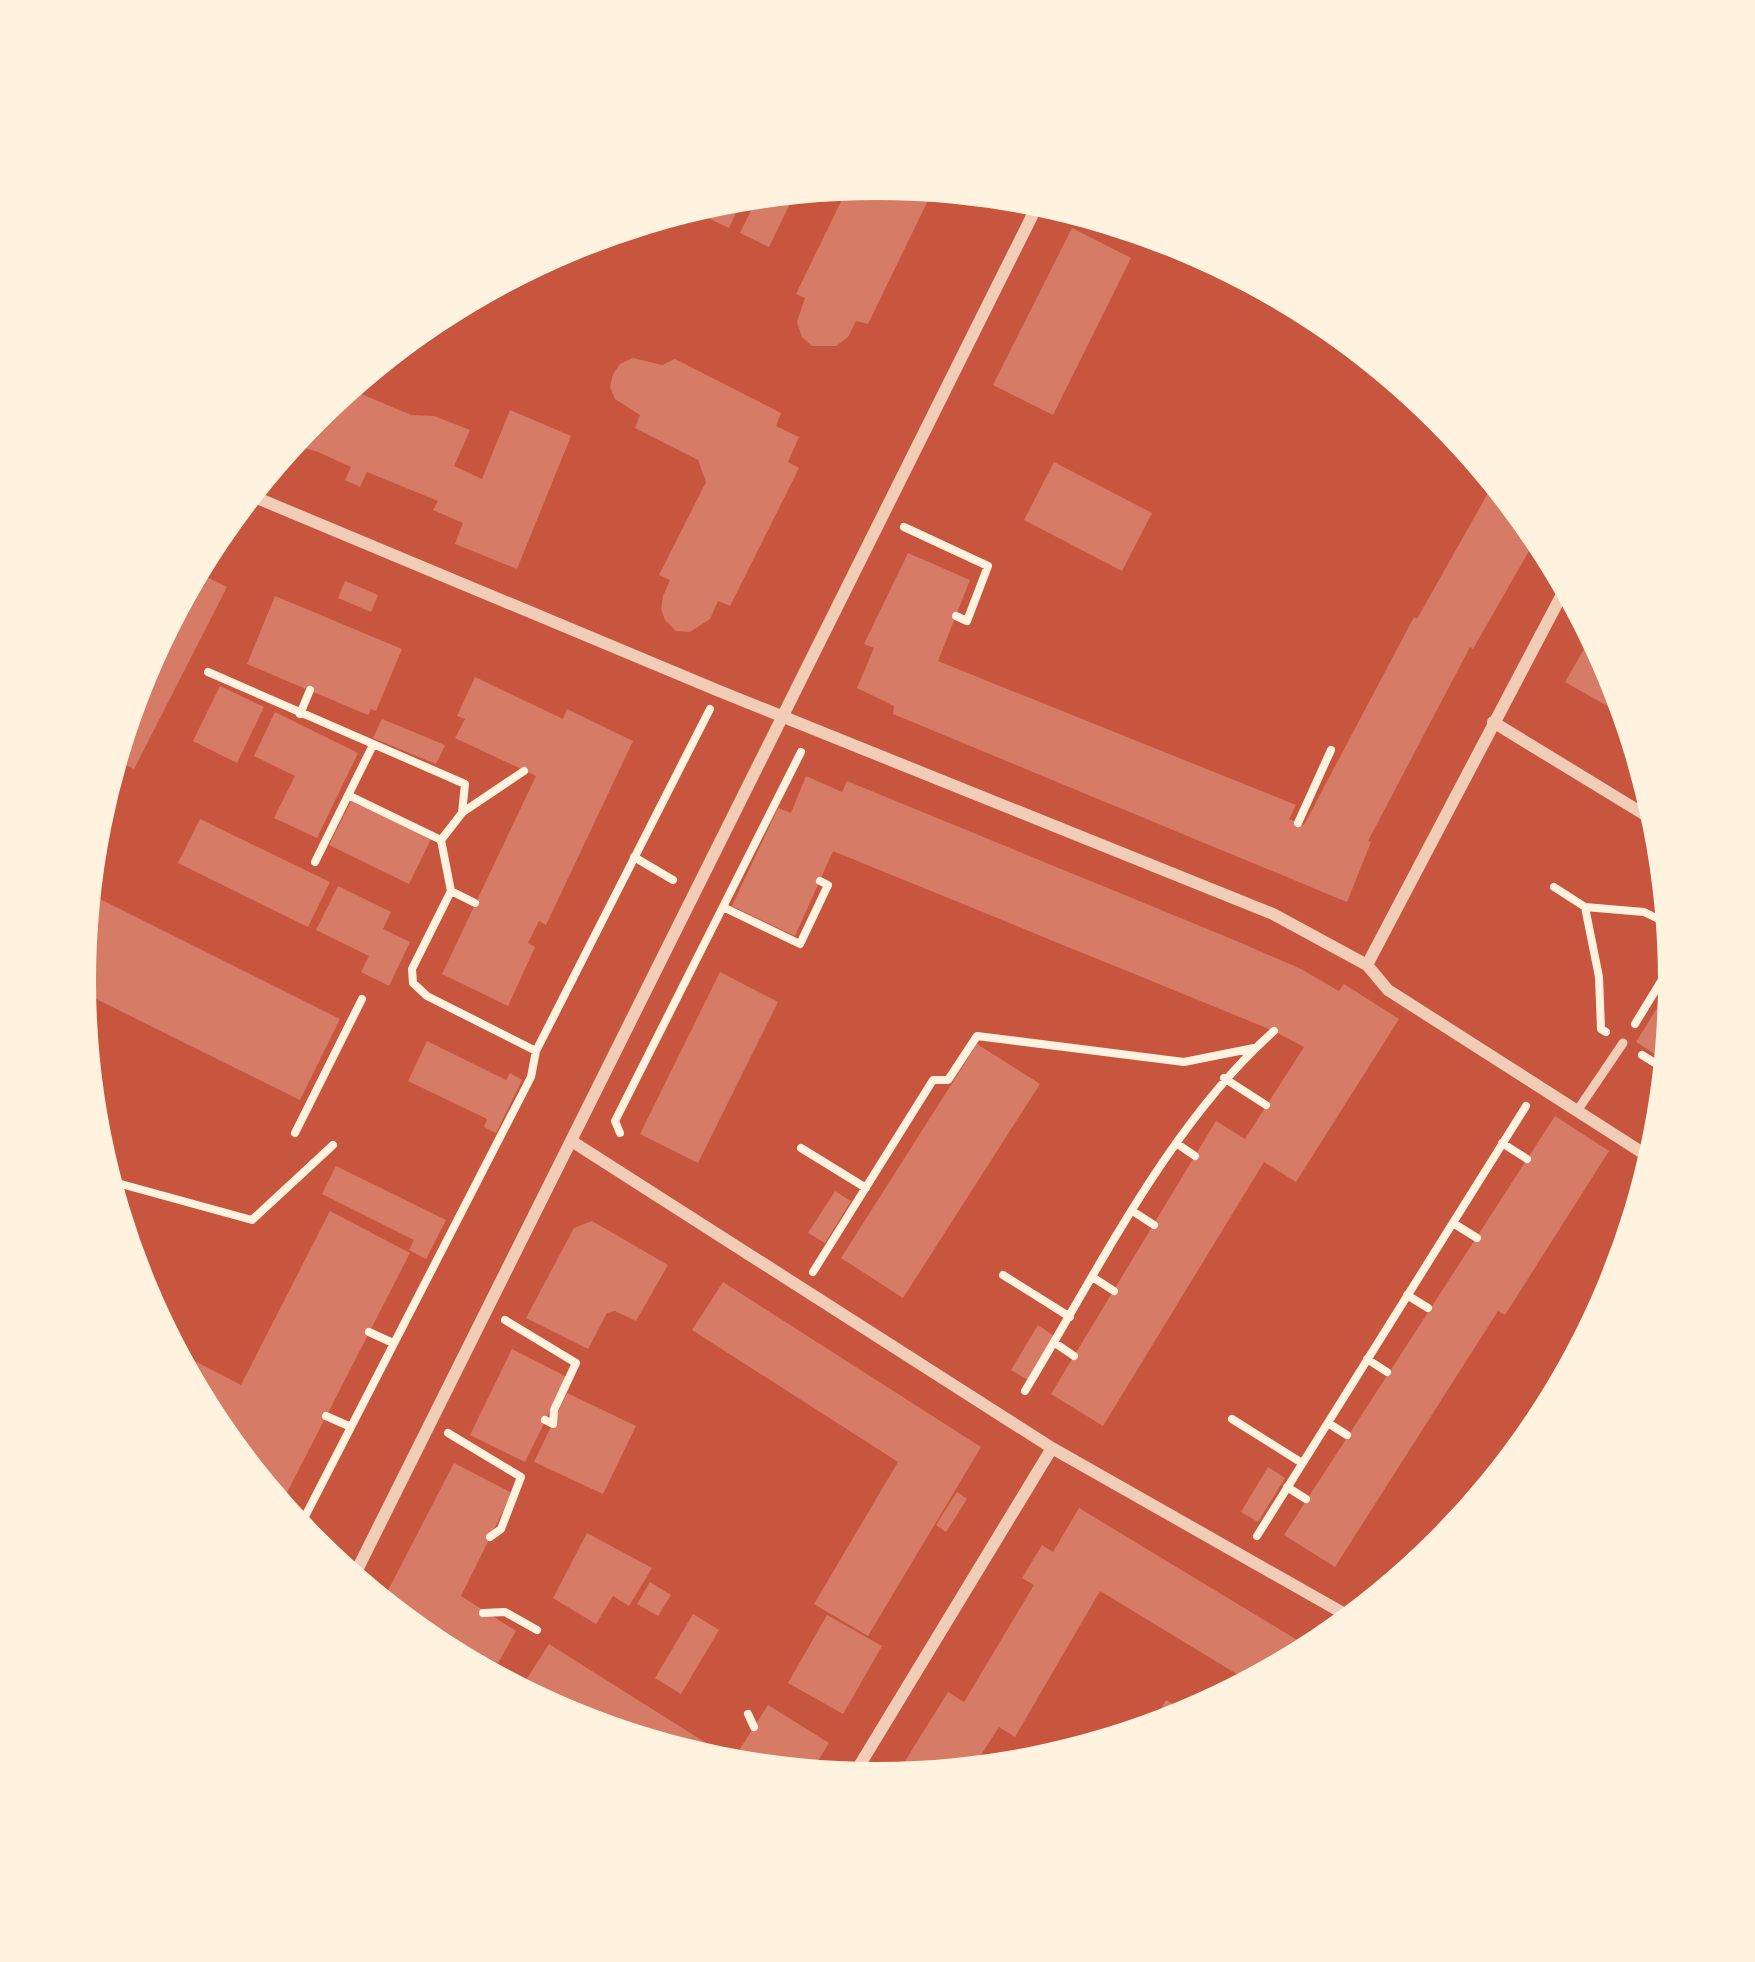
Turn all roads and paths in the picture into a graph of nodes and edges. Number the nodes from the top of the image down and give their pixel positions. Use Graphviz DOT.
graph roads {
  1 [pos="1032,215"];
  2 [pos="261,500"];
  3 [pos="881,517"];
  4 [pos="1559,599"];
  5 [pos="956,616"];
  6 [pos="208,672"];
  7 [pos="310,690"];
  8 [pos="714,701"];
  9 [pos="300,714"];
  10 [pos="783,716"];
  11 [pos="1493,722"];
  12 [pos="373,745"];
  13 [pos="1330,750"];
  14 [pos="800,752"];
  15 [pos="524,770"];
  16 [pos="348,795"];
  17 [pos="1640,812"];
  18 [pos="462,813"];
  19 [pos="1298,823"];
  20 [pos="441,840"];
  21 [pos="634,857"];
  22 [pos="315,862"];
  23 [pos="820,881"];
  24 [pos="1554,887"];
  25 [pos="452,891"];
  26 [pos="696,894"];
  27 [pos="475,903"];
  28 [pos="1585,907"];
  29 [pos="724,908"];
  30 [pos="1656,918"];
  31 [pos="1367,965"];
  32 [pos="1659,985"];
  33 [pos="362,999"];
  34 [pos="1274,1030"];
  35 [pos="1623,1043"];
  36 [pos="1254,1048"];
  37 [pos="536,1051"];
  38 [pos="1654,1062"];
  39 [pos="1224,1078"];
  40 [pos="1267,1106"];
  41 [pos="1525,1108"];
  42 [pos="1576,1111"];
  43 [pos="620,1132"];
  44 [pos="295,1133"];
  45 [pos="896,1141"];
  46 [pos="573,1142"];
  47 [pos="1176,1143"];
  48 [pos="1502,1143"];
  49 [pos="332,1145"];
  50 [pos="801,1148"];
  51 [pos="910,1150"];
  52 [pos="1640,1151"];
  53 [pos="1196,1156"];
  54 [pos="1527,1159"];
  55 [pos="123,1185"];
  56 [pos="866,1188"];
  57 [pos="1134,1213"];
  58 [pos="850,1214"];
  59 [pos="863,1223"];
  60 [pos="1453,1223"];
  61 [pos="1154,1225"];
  62 [pos="1477,1238"];
  63 [pos="1003,1275"];
  64 [pos="1094,1278"];
  65 [pos="803,1288"];
  66 [pos="1114,1291"];
  67 [pos="1407,1295"];
  68 [pos="1428,1308"];
  69 [pos="488,1310"];
  70 [pos="1070,1317"];
  71 [pos="369,1333"];
  72 [pos="393,1343"];
  73 [pos="1055,1343"];
  74 [pos="1074,1356"];
  75 [pos="1367,1359"];
  76 [pos="1387,1372"];
  77 [pos="1025,1391"];
  78 [pos="326,1416"];
  79 [pos="1232,1419"];
  80 [pos="545,1420"];
  81 [pos="431,1423"];
  82 [pos="1327,1423"];
  83 [pos="351,1427"];
  84 [pos="1347,1435"];
  85 [pos="1052,1448"];
  86 [pos="1302,1463"];
  87 [pos="1287,1487"];
  88 [pos="1306,1499"];
  89 [pos="306,1514"];
  90 [pos="490,1537"];
  91 [pos="1244,1557"];
  92 [pos="359,1566"];
  93 [pos="1339,1611"];
  94 [pos="483,1613"];
  95 [pos="537,1630"];
  96 [pos="748,1714"];
  97 [pos="754,1727"];
  98 [pos="862,1762"];
  1 -- 3 [label="street"];
  2 -- 10 [label="street"];
  3 -- 5 [label="path"];
  3 -- 10 [label="street"];
  4 -- 11 [label="street"];
  6 -- 9 [label="path"];
  7 -- 9 [label="path"];
  8 -- 21 [label="path"];
  9 -- 12 [label="path"];
  10 -- 26 [label="street"];
  10 -- 31 [label="street"];
  11 -- 17 [label="street"];
  11 -- 31 [label="street"];
  12 -- 16 [label="path"];
  12 -- 18 [label="path"];
  13 -- 19 [label="path"];
  14 -- 29 [label="path"];
  15 -- 18 [label="path"];
  16 -- 20 [label="path"];
  16 -- 22 [label="path"];
  18 -- 20 [label="path"];
  20 -- 25 [label="path"];
  21 -- 26 [label="path"];
  21 -- 37 [label="path"];
  23 -- 29 [label="path"];
  24 -- 28 [label="path"];
  25 -- 27 [label="path"];
  25 -- 37 [label="path"];
  26 -- 29 [label="path"];
  26 -- 46 [label="street"];
  28 -- 30 [label="path"];
  28 -- 35 [label="path"];
  29 -- 43 [label="path"];
  31 -- 42 [label="street"];
  32 -- 35 [label="path"];
  33 -- 44 [label="path"];
  34 -- 36 [label="path"];
  35 -- 38 [label="path"];
  35 -- 42 [label="lane"];
  36 -- 39 [label="path"];
  36 -- 45 [label="path"];
  37 -- 72 [label="path"];
  39 -- 40 [label="path"];
  39 -- 47 [label="path"];
  41 -- 48 [label="path"];
  42 -- 52 [label="street"];
  45 -- 51 [label="path"];
  45 -- 56 [label="path"];
  46 -- 65 [label="street"];
  46 -- 69 [label="street"];
  47 -- 53 [label="path"];
  47 -- 57 [label="path"];
  48 -- 54 [label="path"];
  48 -- 60 [label="path"];
  49 -- 55 [label="path"];
  50 -- 56 [label="path"];
  56 -- 58 [label="path"];
  57 -- 61 [label="path"];
  57 -- 64 [label="path"];
  58 -- 59 [label="path"];
  58 -- 65 [label="path"];
  60 -- 62 [label="path"];
  60 -- 67 [label="path"];
  63 -- 70 [label="path"];
  64 -- 66 [label="path"];
  64 -- 70 [label="path"];
  65 -- 85 [label="street"];
  67 -- 68 [label="path"];
  67 -- 75 [label="path"];
  69 -- 80 [label="path"];
  69 -- 81 [label="street"];
  70 -- 73 [label="path"];
  71 -- 72 [label="path"];
  72 -- 83 [label="path"];
  73 -- 74 [label="path"];
  73 -- 77 [label="path"];
  75 -- 76 [label="path"];
  75 -- 82 [label="path"];
  78 -- 83 [label="path"];
  79 -- 86 [label="path"];
  81 -- 90 [label="path"];
  81 -- 92 [label="street"];
  82 -- 84 [label="path"];
  82 -- 86 [label="path"];
  83 -- 89 [label="path"];
  85 -- 91 [label="street"];
  85 -- 98 [label="street"];
  86 -- 87 [label="path"];
  87 -- 88 [label="path"];
  87 -- 91 [label="path"];
  91 -- 93 [label="street"];
  94 -- 95 [label="path"];
  96 -- 97 [label="path"];
}
